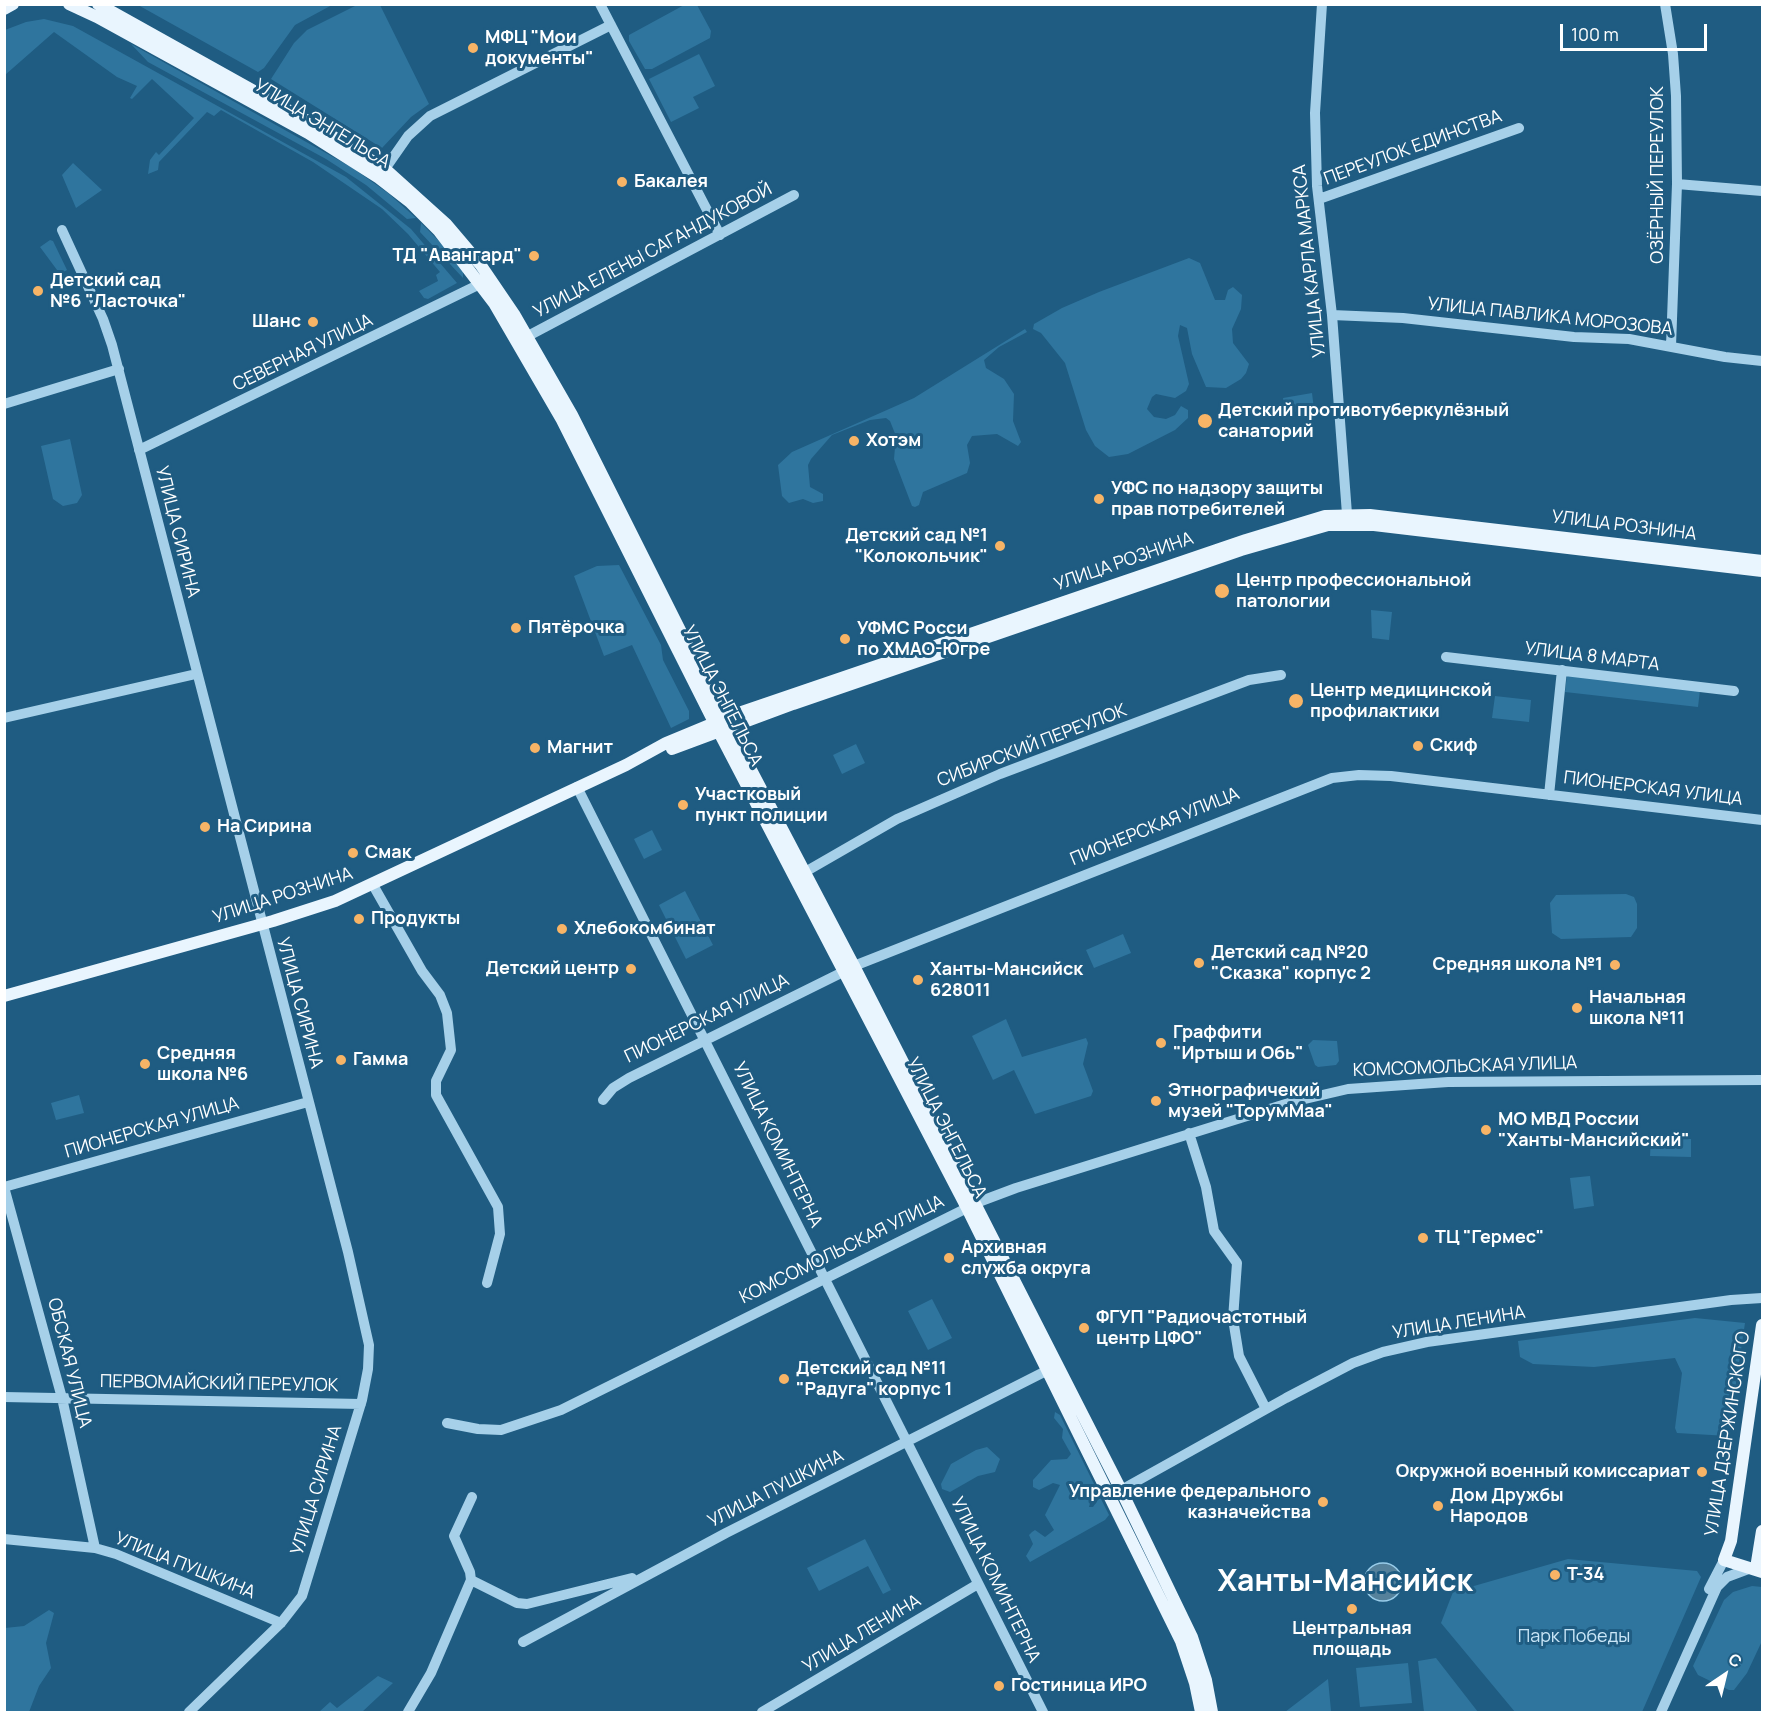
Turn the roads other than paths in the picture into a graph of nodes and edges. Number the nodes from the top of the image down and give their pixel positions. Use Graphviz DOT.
graph roads {
  1 [pos="13,4"];
  2 [pos="69,4"];
  3 [pos="98,4"];
  4 [pos="600,4"];
  5 [pos="1322,4"];
  6 [pos="1665,4"];
  7 [pos="4,9"];
  8 [pos="610,25"];
  9 [pos="254,97"];
  10 [pos="1519,128"];
  11 [pos="382,174"];
  12 [pos="1677,184"];
  13 [pos="1762,191"];
  14 [pos="794,195"];
  15 [pos="1319,199"];
  16 [pos="62,230"];
  17 [pos="720,235"];
  18 [pos="485,280"];
  19 [pos="1332,315"];
  20 [pos="523,339"];
  21 [pos="1671,346"];
  22 [pos="1762,361"];
  23 [pos="118,369"];
  24 [pos="4,404"];
  25 [pos="140,450"];
  26 [pos="1348,519"];
  27 [pos="1762,561"];
  28 [pos="1762,572"];
  29 [pos="1446,657"];
  30 [pos="1562,670"];
  31 [pos="196,674"];
  32 [pos="1281,675"];
  33 [pos="1734,691"];
  34 [pos="4,718"];
  35 [pos="722,725"];
  36 [pos="577,787"];
  37 [pos="1549,795"];
  38 [pos="1762,820"];
  39 [pos="805,872"];
  40 [pos="373,885"];
  41 [pos="261,925"];
  42 [pos="850,969"];
  43 [pos="4,996"];
  44 [pos="706,1040"];
  45 [pos="1762,1080"];
  46 [pos="603,1100"];
  47 [pos="308,1102"];
  48 [pos="1189,1133"];
  49 [pos="4,1187"];
  50 [pos="971,1206"];
  51 [pos="825,1279"];
  52 [pos="487,1283"];
  53 [pos="1762,1298"];
  54 [pos="1762,1324"];
  55 [pos="1048,1370"];
  56 [pos="4,1397"];
  57 [pos="62,1398"];
  58 [pos="360,1404"];
  59 [pos="1266,1409"];
  60 [pos="447,1423"];
  61 [pos="907,1442"];
  62 [pos="1116,1493"];
  63 [pos="472,1497"];
  64 [pos="1762,1531"];
  65 [pos="4,1539"];
  66 [pos="95,1548"];
  67 [pos="1724,1560"];
  68 [pos="1758,1567"];
  69 [pos="639,1578"];
  70 [pos="471,1580"];
  71 [pos="978,1584"];
  72 [pos="281,1623"];
  73 [pos="523,1642"];
  74 [pos="189,1713"];
  75 [pos="408,1713"];
  76 [pos="762,1713"];
  77 [pos="1043,1713"];
  78 [pos="1201,1713"];
  79 [pos="1212,1713"];
  80 [pos="1655,1713"];
  81 [pos="1661,1713"];
  1 -- 7 [label="main road"];
  2 -- 9 [label="main road, УЛИЦА ЭНГЕЛЬСА"];
  3 -- 9 [label="main road, УЛИЦА ЭНГЕЛЬСА"];
  4 -- 8 [label="street"];
  5 -- 15 [label="street, УЛИЦА КАРЛА МАРКСА"];
  6 -- 12 [label="street, ОЗЁРНЫЙ ПЕРЕУЛОК"];
  8 -- 11 [label="street"];
  8 -- 17 [label="street"];
  9 -- 11 [label="main road, УЛИЦА ЭНГЕЛЬСА"];
  10 -- 15 [label="street, ПЕРЕУЛОК ЕДИНСТВА"];
  11 -- 18 [label="main road, УЛИЦА ЭНГЕЛЬСА"];
  12 -- 13 [label="street"];
  12 -- 21 [label="street, ОЗЁРНЫЙ ПЕРЕУЛОК"];
  14 -- 17 [label="street, УЛИЦА ЕЛЕНЫ САГАНДУКОВОЙ"];
  15 -- 19 [label="street, УЛИЦА КАРЛА МАРКСА"];
  16 -- 23 [label="street, УЛИЦА СИРИНА"];
  17 -- 20 [label="street, УЛИЦА ЕЛЕНЫ САГАНДУКОВОЙ"];
  18 -- 20 [label="main road, УЛИЦА ЭНГЕЛЬСА"];
  18 -- 25 [label="street, СЕВЕРНАЯ УЛИЦА"];
  19 -- 21 [label="street, УЛИЦА ПАВЛИКА МОРОЗОВА"];
  19 -- 26 [label="street, УЛИЦА КАРЛА МАРКСА"];
  20 -- 35 [label="main road, УЛИЦА ЭНГЕЛЬСА"];
  21 -- 22 [label="street, УЛИЦА ПАВЛИКА МОРОЗОВА"];
  23 -- 24 [label="street"];
  23 -- 25 [label="street, УЛИЦА СИРИНА"];
  25 -- 31 [label="street, УЛИЦА СИРИНА"];
  26 -- 27 [label="main road, УЛИЦА РОЗНИНА"];
  26 -- 28 [label="main road, УЛИЦА РОЗНИНА"];
  26 -- 35 [label="main road, УЛИЦА РОЗНИНА"];
  29 -- 30 [label="street, УЛИЦА 8 МАРТА"];
  30 -- 33 [label="street, УЛИЦА 8 МАРТА"];
  30 -- 37 [label="street"];
  31 -- 34 [label="street"];
  31 -- 41 [label="street, УЛИЦА СИРИНА"];
  32 -- 39 [label="street, СИБИРСКИЙ ПЕРЕУЛОК"];
  35 -- 36 [label="main road, УЛИЦА РОЗНИНА"];
  35 -- 39 [label="main road, УЛИЦА ЭНГЕЛЬСА"];
  35 -- 42 [label="main road, УЛИЦА ЭНГЕЛЬСА"];
  36 -- 40 [label="main road, УЛИЦА РОЗНИНА"];
  36 -- 44 [label="street, УЛИЦА КОМИНТЕРНА"];
  37 -- 38 [label="street, ПИОНЕРСКАЯ УЛИЦА"];
  37 -- 42 [label="street, ПИОНЕРСКАЯ УЛИЦА"];
  39 -- 42 [label="main road, УЛИЦА ЭНГЕЛЬСА"];
  40 -- 41 [label="main road, УЛИЦА РОЗНИНА"];
  40 -- 52 [label="street"];
  41 -- 43 [label="main road, УЛИЦА РОЗНИНА"];
  41 -- 47 [label="street, УЛИЦА СИРИНА"];
  42 -- 44 [label="street, ПИОНЕРСКАЯ УЛИЦА"];
  42 -- 50 [label="main road, УЛИЦА ЭНГЕЛЬСА"];
  44 -- 46 [label="street, ПИОНЕРСКАЯ УЛИЦА"];
  44 -- 51 [label="street, УЛИЦА КОМИНТЕРНА"];
  45 -- 48 [label="street, КОМСОМОЛЬСКАЯ УЛИЦА"];
  47 -- 49 [label="street, ПИОНЕРСКАЯ УЛИЦА"];
  47 -- 58 [label="street, УЛИЦА СИРИНА"];
  48 -- 50 [label="street, КОМСОМОЛЬСКАЯ УЛИЦА"];
  48 -- 59 [label="street"];
  49 -- 57 [label="street, ОБСКАЯ УЛИЦА"];
  50 -- 51 [label="street, КОМСОМОЛЬСКАЯ УЛИЦА"];
  50 -- 55 [label="main road, УЛИЦА ЭНГЕЛЬСА"];
  50 -- 62 [label="main road, УЛИЦА ЭНГЕЛЬСА"];
  51 -- 60 [label="street, КОМСОМОЛЬСКАЯ УЛИЦА"];
  51 -- 61 [label="street, УЛИЦА КОМИНТЕРНА"];
  53 -- 59 [label="street, УЛИЦА ЛЕНИНА"];
  54 -- 67 [label="main road, УЛИЦА ДЗЕРЖИНСКОГО"];
  55 -- 61 [label="street, УЛИЦА ПУШКИНА"];
  55 -- 62 [label="main road, УЛИЦА ЭНГЕЛЬСА"];
  56 -- 57 [label="street, ПЕРВОМАЙСКИЙ ПЕРЕУЛОК"];
  57 -- 58 [label="street, ПЕРВОМАЙСКИЙ ПЕРЕУЛОК"];
  57 -- 66 [label="street, ОБСКАЯ УЛИЦА"];
  58 -- 72 [label="street, УЛИЦА СИРИНА"];
  59 -- 62 [label="street, УЛИЦА ЛЕНИНА"];
  61 -- 69 [label="street, УЛИЦА ПУШКИНА"];
  61 -- 71 [label="street, УЛИЦА КОМИНТЕРНА"];
  62 -- 78 [label="main road, УЛИЦА ЭНГЕЛЬСА"];
  62 -- 79 [label="main road, УЛИЦА ЭНГЕЛЬСА"];
  63 -- 70 [label="street"];
  64 -- 68 [label="main road"];
  65 -- 66 [label="street, УЛИЦА ПУШКИНА"];
  66 -- 72 [label="street, УЛИЦА ПУШКИНА"];
  67 -- 68 [label="main road"];
  67 -- 80 [label="street, УЛИЦА ДЗЕРЖИНСКОГО"];
  68 -- 81 [label="street"];
  69 -- 70 [label="street"];
  69 -- 73 [label="street, УЛИЦА ПУШКИНА"];
  70 -- 75 [label="street"];
  71 -- 76 [label="street, УЛИЦА ЛЕНИНА"];
  71 -- 77 [label="street, УЛИЦА КОМИНТЕРНА"];
  72 -- 74 [label="street, УЛИЦА СИРИНА"];
}
